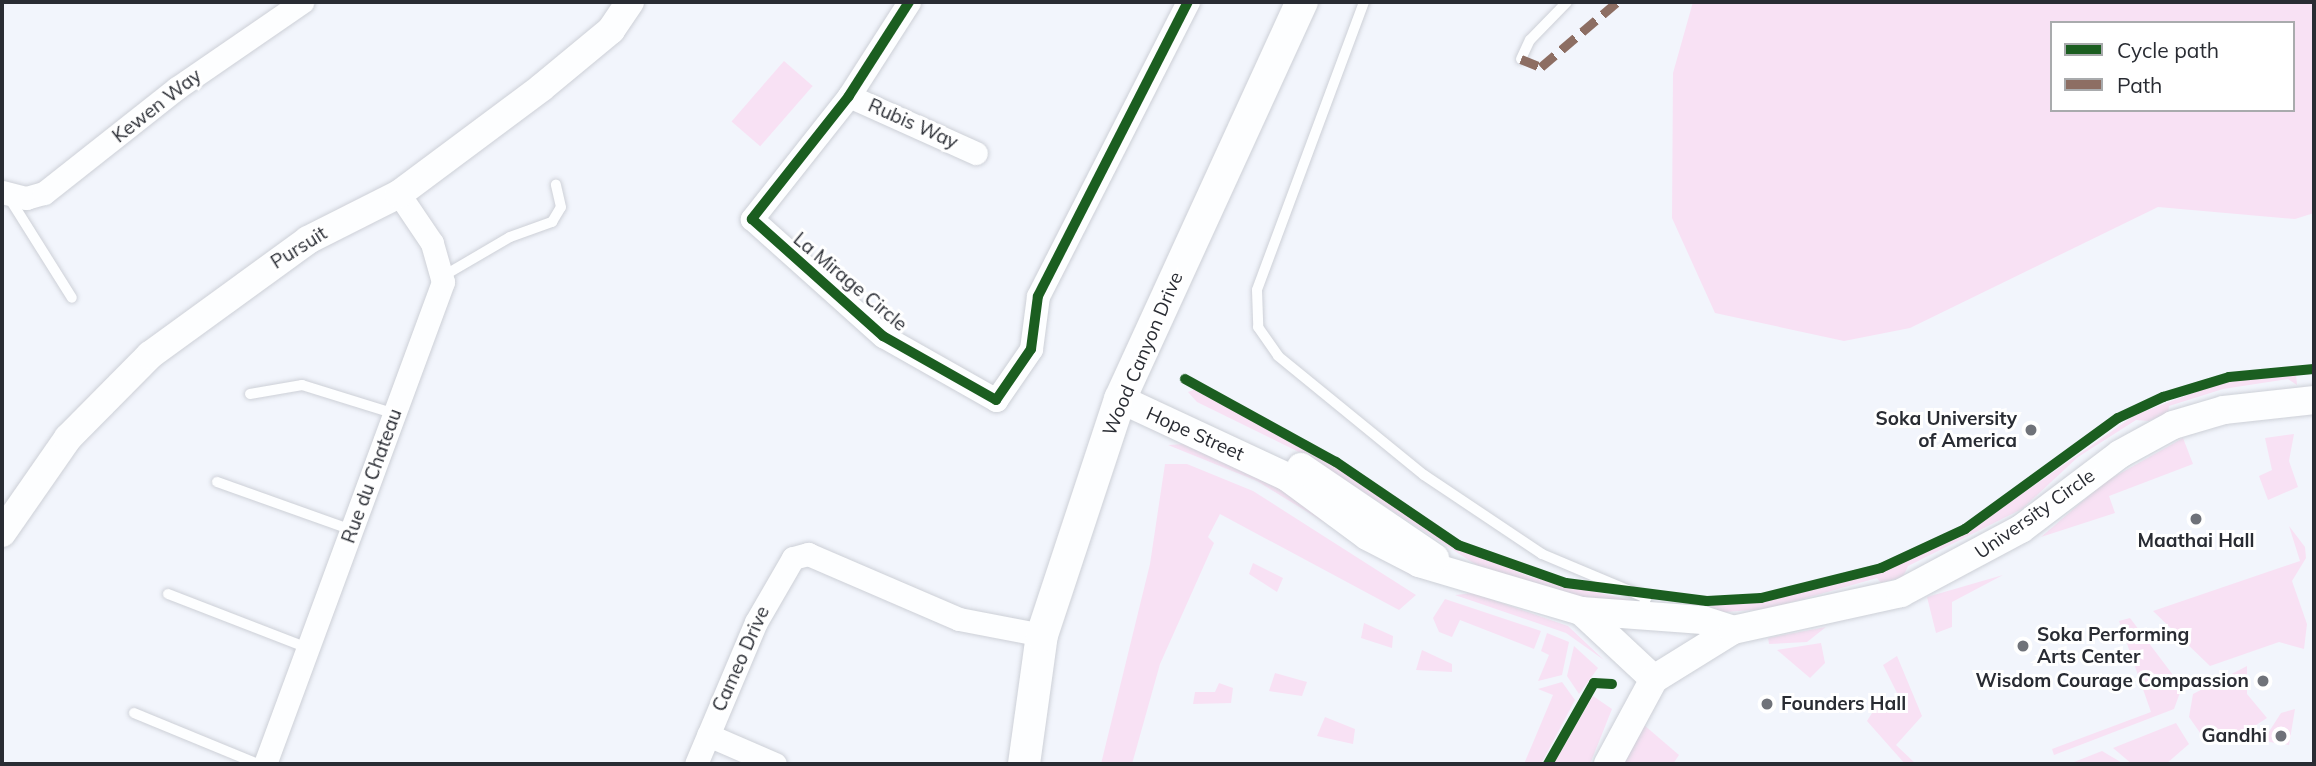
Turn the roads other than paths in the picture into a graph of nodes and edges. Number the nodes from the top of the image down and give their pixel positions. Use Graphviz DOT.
graph roads {
  1 [pos="302,2"];
  2 [pos="631,2"];
  3 [pos="909,2"];
  4 [pos="1188,2"];
  5 [pos="1302,2"];
  6 [pos="1364,2"];
  7 [pos="1567,2"];
  8 [pos="1521,59"];
  9 [pos="849,96"];
  10 [pos="976,153"];
  11 [pos="556,185"];
  12 [pos="5,194"];
  13 [pos="399,194"];
  14 [pos="445,275"];
  15 [pos="72,298"];
  16 [pos="250,394"];
  17 [pos="1120,399"];
  18 [pos="2314,400"];
  19 [pos="395,414"];
  20 [pos="217,482"];
  21 [pos="352,530"];
  22 [pos="2,533"];
  23 [pos="168,594"];
  24 [pos="1643,607"];
  25 [pos="1581,611"];
  26 [pos="1733,630"];
  27 [pos="1042,635"];
  28 [pos="308,648"];
  29 [pos="1654,679"];
  30 [pos="134,713"];
  31 [pos="708,735"];
  32 [pos="258,764"];
  33 [pos="265,764"];
  34 [pos="696,764"];
  35 [pos="775,764"];
  36 [pos="1024,764"];
  37 [pos="1608,764"];
  1 -- 12 [label="street, Kewen Way"];
  2 -- 13 [label="street, Pursuit"];
  3 -- 9 [label="street, La Mirage Circle"];
  4 -- 9 [label="street, La Mirage Circle"];
  5 -- 17 [label="main road, Wood Canyon Drive"];
  6 -- 24 [label="lane"];
  7 -- 8 [label="lane"];
  9 -- 10 [label="street, Rubis Way"];
  11 -- 14 [label="lane"];
  12 -- 15 [label="lane"];
  13 -- 14 [label="street"];
  13 -- 22 [label="street, Pursuit"];
  14 -- 19 [label="street, Rue du Chateau"];
  16 -- 19 [label="lane"];
  17 -- 25 [label="street, Hope Street"];
  17 -- 27 [label="main road, Wood Canyon Drive"];
  18 -- 26 [label="street, University Circle"];
  19 -- 21 [label="street, Rue du Chateau"];
  20 -- 21 [label="lane"];
  21 -- 28 [label="street, Rue du Chateau"];
  23 -- 28 [label="lane"];
  24 -- 25 [label="street"];
  24 -- 26 [label="street"];
  25 -- 29 [label="street, Hope Street"];
  26 -- 29 [label="street, University Circle"];
  27 -- 31 [label="street, Cameo Drive"];
  27 -- 36 [label="main road, Wood Canyon Drive"];
  28 -- 33 [label="street, Rue du Chateau"];
  29 -- 37 [label="street, University Circle"];
  30 -- 32 [label="lane"];
  31 -- 34 [label="street, Cameo Drive"];
  31 -- 35 [label="street"];
}
